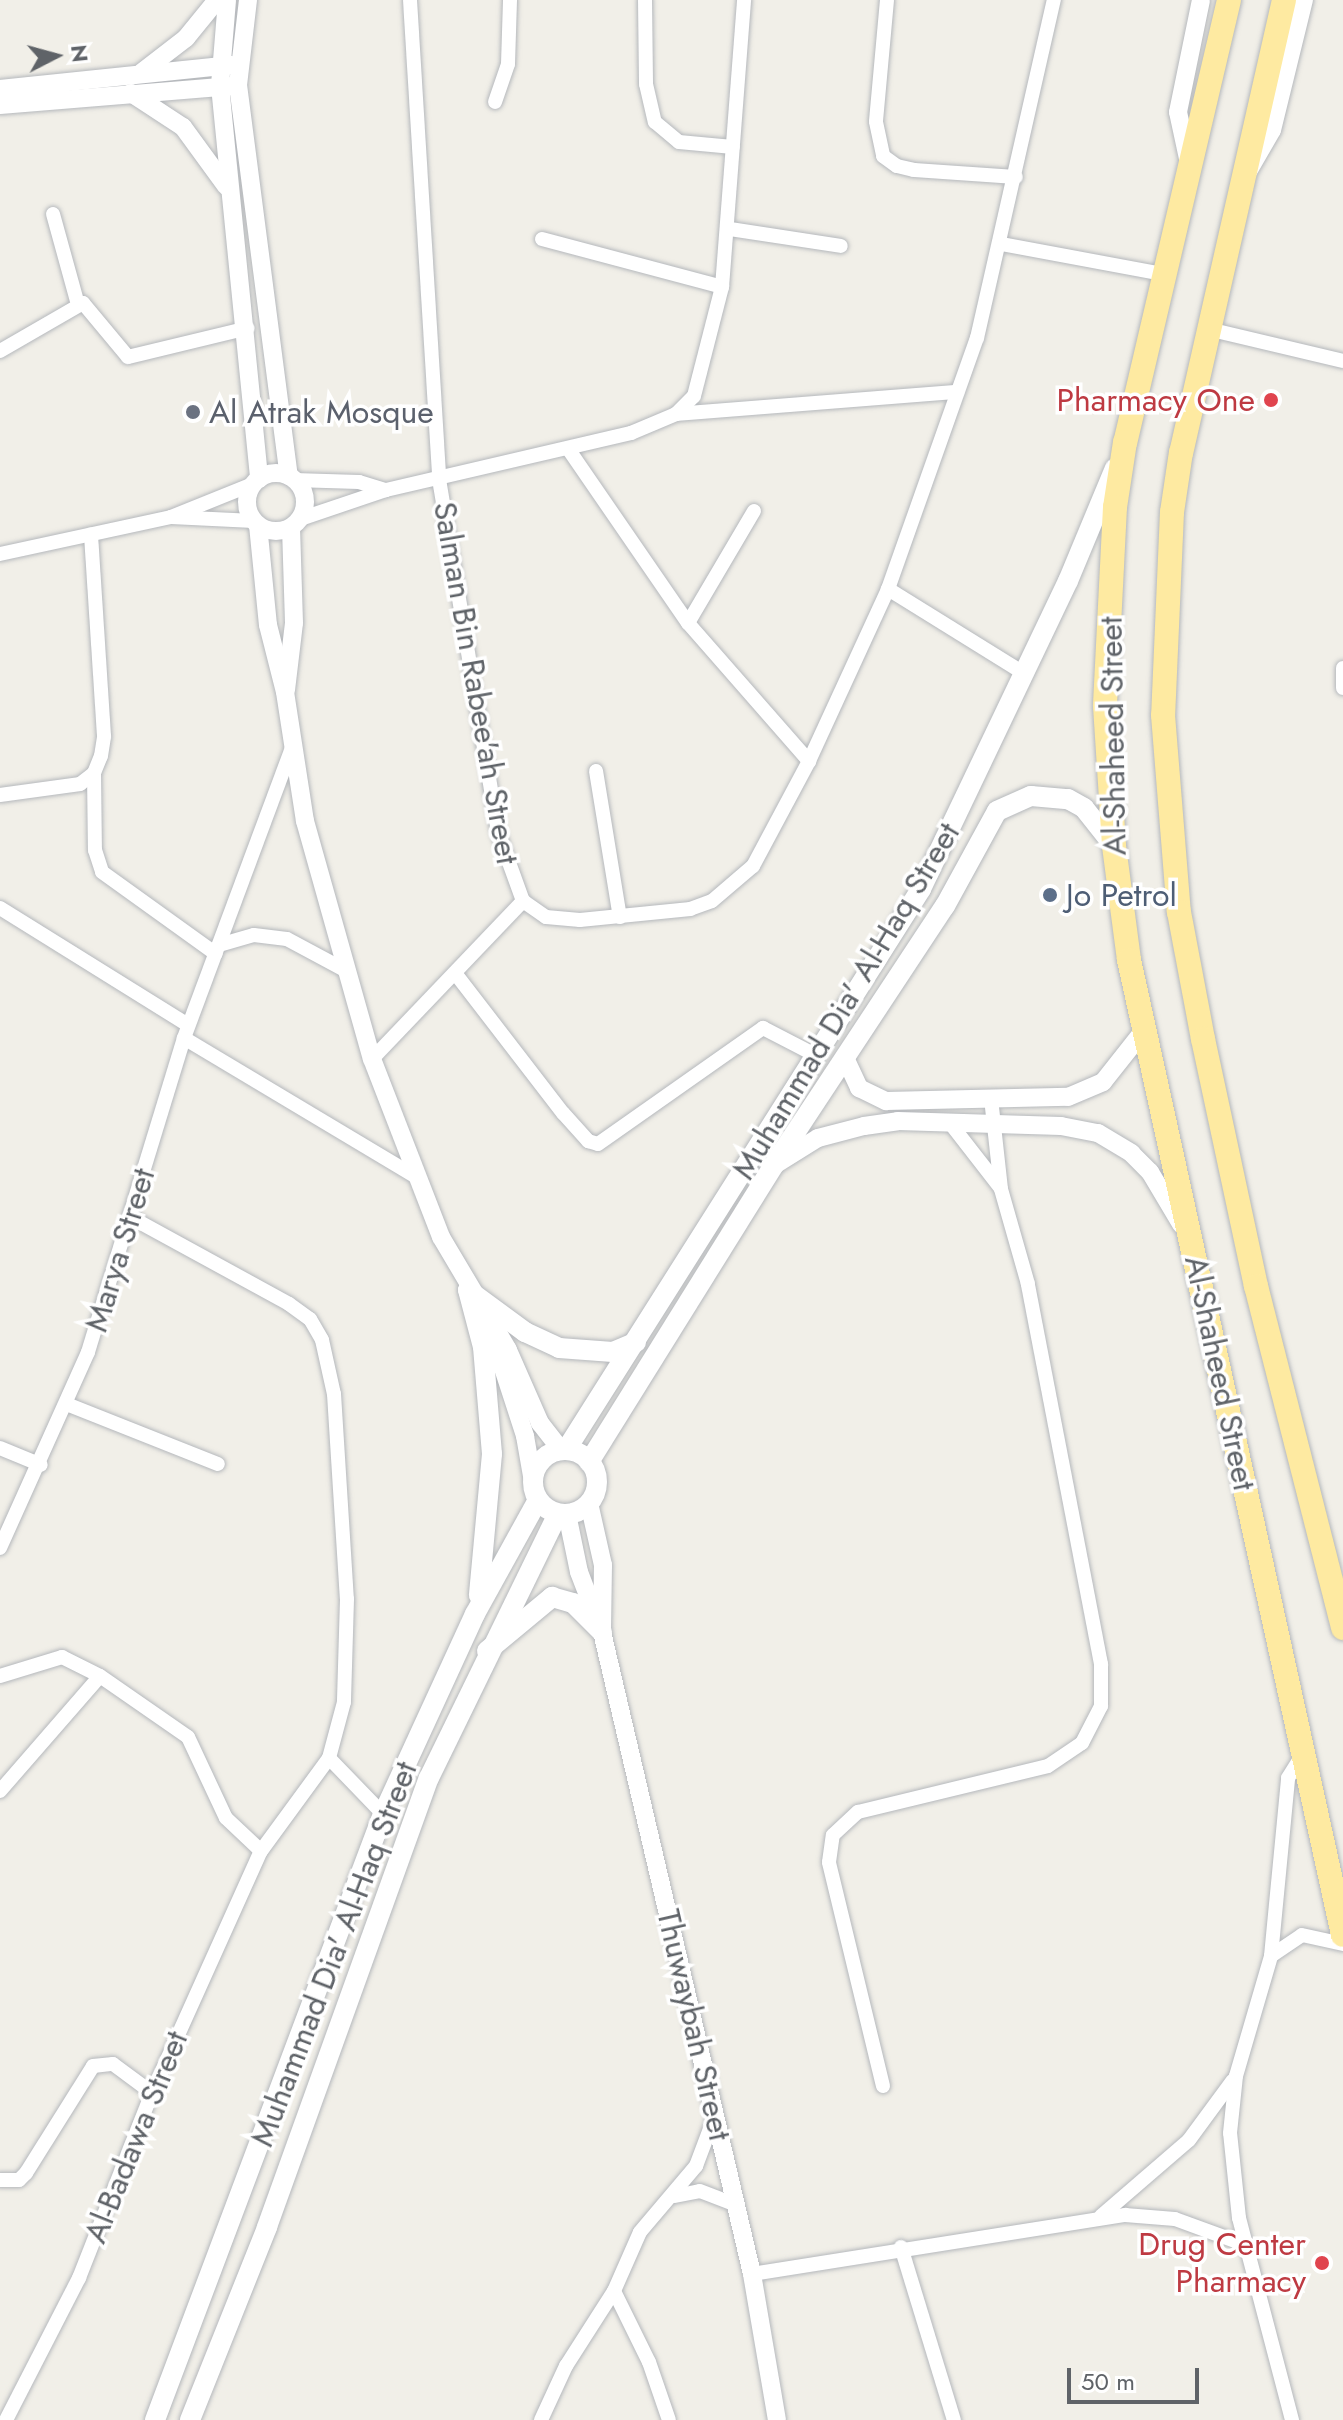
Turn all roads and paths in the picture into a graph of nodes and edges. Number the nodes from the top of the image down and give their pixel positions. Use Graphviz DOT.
graph roads {
  1 [pos="217,0"];
  2 [pos="227,0"];
  3 [pos="248,0"];
  4 [pos="410,0"];
  5 [pos="510,0"];
  6 [pos="645,0"];
  7 [pos="744,0"];
  8 [pos="887,0"];
  9 [pos="1054,0"];
  10 [pos="1201,0"];
  11 [pos="1229,0"];
  12 [pos="1284,0"];
  13 [pos="1304,0"];
  14 [pos="230,66"];
  15 [pos="139,74"];
  16 [pos="229,86"];
  17 [pos="0,89"];
  18 [pos="131,93"];
  19 [pos="495,102"];
  20 [pos="0,105"];
  21 [pos="733,147"];
  22 [pos="1189,163"];
  23 [pos="1016,177"];
  24 [pos="1241,180"];
  25 [pos="229,192"];
  26 [pos="53,214"];
  27 [pos="730,229"];
  28 [pos="542,239"];
  29 [pos="1001,244"];
  30 [pos="841,246"];
  31 [pos="1163,274"];
  32 [pos="722,287"];
  33 [pos="78,305"];
  34 [pos="248,328"];
  35 [pos="1208,329"];
  36 [pos="0,351"];
  37 [pos="1343,361"];
  38 [pos="957,392"];
  39 [pos="676,414"];
  40 [pos="1125,442"];
  41 [pos="569,450"];
  42 [pos="291,478"];
  43 [pos="439,479"];
  44 [pos="257,481"];
  45 [pos="386,490"];
  46 [pos="754,511"];
  47 [pos="171,517"];
  48 [pos="256,523"];
  49 [pos="295,524"];
  50 [pos="91,534"];
  51 [pos="0,554"];
  52 [pos="888,589"];
  53 [pos="688,623"];
  54 [pos="1343,668"];
  55 [pos="1025,674"];
  56 [pos="1343,688"];
  57 [pos="285,692"];
  58 [pos="292,747"];
  59 [pos="809,761"];
  60 [pos="596,771"];
  61 [pos="94,773"];
  62 [pos="0,795"];
  63 [pos="1114,846"];
  64 [pos="921,889"];
  65 [pos="523,901"];
  66 [pos="945,906"];
  67 [pos="0,908"];
  68 [pos="620,917"];
  69 [pos="218,949"];
  70 [pos="343,969"];
  71 [pos="455,973"];
  72 [pos="1145,1029"];
  73 [pos="186,1031"];
  74 [pos="817,1056"];
  75 [pos="372,1059"];
  76 [pos="847,1062"];
  77 [pos="991,1099"];
  78 [pos="950,1123"];
  79 [pos="994,1125"];
  80 [pos="774,1165"];
  81 [pos="416,1177"];
  82 [pos="1001,1189"];
  83 [pos="132,1218"];
  84 [pos="1192,1243"];
  85 [pos="468,1290"];
  86 [pos="490,1326"];
  87 [pos="636,1342"];
  88 [pos="656,1353"];
  89 [pos="69,1405"];
  90 [pos="0,1448"];
  91 [pos="564,1450"];
  92 [pos="589,1462"];
  93 [pos="218,1464"];
  94 [pos="41,1465"];
  95 [pos="536,1491"];
  96 [pos="589,1503"];
  97 [pos="563,1514"];
  98 [pos="0,1548"];
  99 [pos="475,1614"];
  100 [pos="1343,1628"];
  101 [pos="602,1632"];
  102 [pos="487,1651"];
  103 [pos="0,1676"];
  104 [pos="100,1676"];
  105 [pos="1303,1754"];
  106 [pos="329,1758"];
  107 [pos="0,1791"];
  108 [pos="383,1814"];
  109 [pos="261,1851"];
  110 [pos="1343,1862"];
  111 [pos="1343,1935"];
  112 [pos="1343,1944"];
  113 [pos="1271,1956"];
  114 [pos="1236,2076"];
  115 [pos="883,2086"];
  116 [pos="152,2093"];
  117 [pos="715,2115"];
  118 [pos="0,2180"];
  119 [pos="675,2196"];
  120 [pos="736,2205"];
  121 [pos="1100,2216"];
  122 [pos="1246,2245"];
  123 [pos="901,2247"];
  124 [pos="752,2274"];
  125 [pos="614,2291"];
  126 [pos="6,2420"];
  127 [pos="155,2420"];
  128 [pos="190,2420"];
  129 [pos="541,2420"];
  130 [pos="669,2420"];
  131 [pos="777,2420"];
  132 [pos="954,2420"];
  133 [pos="1292,2420"];
  1 -- 15 [label="street"];
  2 -- 14 [label="street"];
  3 -- 14 [label="street"];
  4 -- 43 [label="street, Salman Bin Rabee'ah Street"];
  5 -- 19 [label="street"];
  6 -- 21 [label="street"];
  7 -- 21 [label="street"];
  8 -- 23 [label="street"];
  9 -- 23 [label="street"];
  10 -- 22 [label="street"];
  11 -- 22 [label="highway, Al-Shaheed Street"];
  12 -- 24 [label="highway, Al-Shaheed Street"];
  13 -- 24 [label="street"];
  14 -- 15 [label="street"];
  14 -- 16 [label="street"];
  15 -- 17 [label="street"];
  16 -- 18 [label="street"];
  16 -- 25 [label="street"];
  16 -- 42 [label="street"];
  18 -- 20 [label="street"];
  18 -- 25 [label="street"];
  21 -- 27 [label="street"];
  22 -- 31 [label="highway, Al-Shaheed Street"];
  23 -- 29 [label="street"];
  24 -- 35 [label="highway, Al-Shaheed Street"];
  25 -- 34 [label="street"];
  26 -- 33 [label="street"];
  27 -- 30 [label="street"];
  27 -- 32 [label="street"];
  28 -- 32 [label="street"];
  29 -- 31 [label="street"];
  29 -- 38 [label="street"];
  31 -- 40 [label="highway, Al-Shaheed Street"];
  32 -- 39 [label="street"];
  33 -- 34 [label="street"];
  33 -- 36 [label="street"];
  34 -- 44 [label="street"];
  35 -- 37 [label="street"];
  35 -- 100 [label="highway, Al-Shaheed Street"];
  38 -- 39 [label="street"];
  38 -- 52 [label="street, Salman Bin Rabee'ah Street"];
  39 -- 41 [label="street"];
  40 -- 55 [label="main road, Muhammad Dia' Al-Haq Street"];
  40 -- 63 [label="highway, Al-Shaheed Street"];
  41 -- 43 [label="street"];
  41 -- 53 [label="street"];
  42 -- 44 [label="street"];
  42 -- 45 [label="street"];
  42 -- 49 [label="street"];
  43 -- 45 [label="street"];
  43 -- 65 [label="street, Salman Bin Rabee'ah Street"];
  44 -- 47 [label="street"];
  44 -- 48 [label="street"];
  45 -- 49 [label="street"];
  46 -- 53 [label="street"];
  47 -- 48 [label="street"];
  47 -- 50 [label="street"];
  48 -- 49 [label="street"];
  48 -- 57 [label="street"];
  49 -- 57 [label="street"];
  50 -- 51 [label="street"];
  50 -- 61 [label="street"];
  52 -- 55 [label="street"];
  52 -- 59 [label="street, Salman Bin Rabee'ah Street"];
  53 -- 59 [label="street"];
  54 -- 56 [label="street"];
  55 -- 64 [label="main road, Muhammad Dia' Al-Haq Street"];
  57 -- 58 [label="street"];
  58 -- 69 [label="street, Marya Street"];
  58 -- 70 [label="street"];
  59 -- 68 [label="street, Salman Bin Rabee'ah Street"];
  60 -- 68 [label="street"];
  61 -- 62 [label="street"];
  61 -- 69 [label="street"];
  63 -- 66 [label="main road, Muhammad Dia' Al-Haq Street"];
  63 -- 72 [label="highway, Al-Shaheed Street"];
  64 -- 66 [label="main road"];
  64 -- 74 [label="main road, Muhammad Dia' Al-Haq Street"];
  65 -- 68 [label="street, Salman Bin Rabee'ah Street"];
  65 -- 71 [label="street"];
  66 -- 76 [label="main road, Muhammad Dia' Al-Haq Street"];
  67 -- 73 [label="street"];
  69 -- 70 [label="street"];
  69 -- 73 [label="street, Marya Street"];
  70 -- 75 [label="street"];
  71 -- 74 [label="street"];
  71 -- 75 [label="street"];
  72 -- 77 [label="street"];
  72 -- 84 [label="highway, Al-Shaheed Street"];
  73 -- 81 [label="street"];
  73 -- 83 [label="street, Marya Street"];
  74 -- 87 [label="main road, Muhammad Dia' Al-Haq Street"];
  75 -- 81 [label="street"];
  76 -- 77 [label="street"];
  76 -- 80 [label="main road, Muhammad Dia' Al-Haq Street"];
  77 -- 79 [label="street"];
  78 -- 79 [label="street"];
  78 -- 80 [label="street"];
  78 -- 82 [label="street"];
  79 -- 82 [label="street"];
  79 -- 84 [label="street"];
  80 -- 88 [label="main road, Muhammad Dia' Al-Haq Street"];
  81 -- 85 [label="street"];
  82 -- 115 [label="street"];
  83 -- 89 [label="street, Marya Street"];
  83 -- 106 [label="street"];
  84 -- 105 [label="highway, Al-Shaheed Street"];
  85 -- 86 [label="street"];
  85 -- 87 [label="main road"];
  85 -- 99 [label="main road"];
  86 -- 91 [label="street"];
  86 -- 95 [label="street"];
  87 -- 88 [label="main road"];
  87 -- 91 [label="main road, Muhammad Dia' Al-Haq Street"];
  88 -- 92 [label="main road, Muhammad Dia' Al-Haq Street"];
  89 -- 93 [label="street"];
  89 -- 94 [label="street, Marya Street"];
  90 -- 94 [label="street"];
  91 -- 92 [label="main road"];
  91 -- 95 [label="main road"];
  92 -- 96 [label="main road"];
  94 -- 98 [label="street, Marya Street"];
  95 -- 97 [label="main road"];
  95 -- 99 [label="main road, Muhammad Dia' Al-Haq Street"];
  96 -- 97 [label="main road"];
  96 -- 101 [label="street, Thuwaybah Street"];
  97 -- 101 [label="street, Thuwaybah Street"];
  97 -- 102 [label="main road, Muhammad Dia' Al-Haq Street"];
  99 -- 108 [label="main road, Muhammad Dia' Al-Haq Street"];
  101 -- 102 [label="main road"];
  101 -- 117 [label="street, Thuwaybah Street"];
  102 -- 128 [label="main road, Muhammad Dia' Al-Haq Street"];
  103 -- 104 [label="street"];
  104 -- 107 [label="street"];
  104 -- 109 [label="street"];
  105 -- 110 [label="highway, Al-Shaheed Street"];
  105 -- 111 [label="highway, Al-Shaheed Street"];
  105 -- 113 [label="street"];
  106 -- 108 [label="street"];
  106 -- 109 [label="street, Al-Badawa Street"];
  108 -- 127 [label="main road, Muhammad Dia' Al-Haq Street"];
  109 -- 116 [label="street, Al-Badawa Street"];
  112 -- 113 [label="street"];
  113 -- 114 [label="street"];
  114 -- 121 [label="street"];
  114 -- 122 [label="street"];
  116 -- 118 [label="street"];
  116 -- 126 [label="street, Al-Badawa Street"];
  117 -- 119 [label="street"];
  117 -- 120 [label="street, Thuwaybah Street"];
  119 -- 120 [label="street"];
  119 -- 125 [label="street"];
  120 -- 124 [label="street, Thuwaybah Street"];
  121 -- 122 [label="street"];
  121 -- 123 [label="street"];
  122 -- 133 [label="street"];
  123 -- 124 [label="street"];
  123 -- 132 [label="street"];
  124 -- 131 [label="street, Thuwaybah Street"];
  125 -- 129 [label="street"];
  125 -- 130 [label="street"];
}
